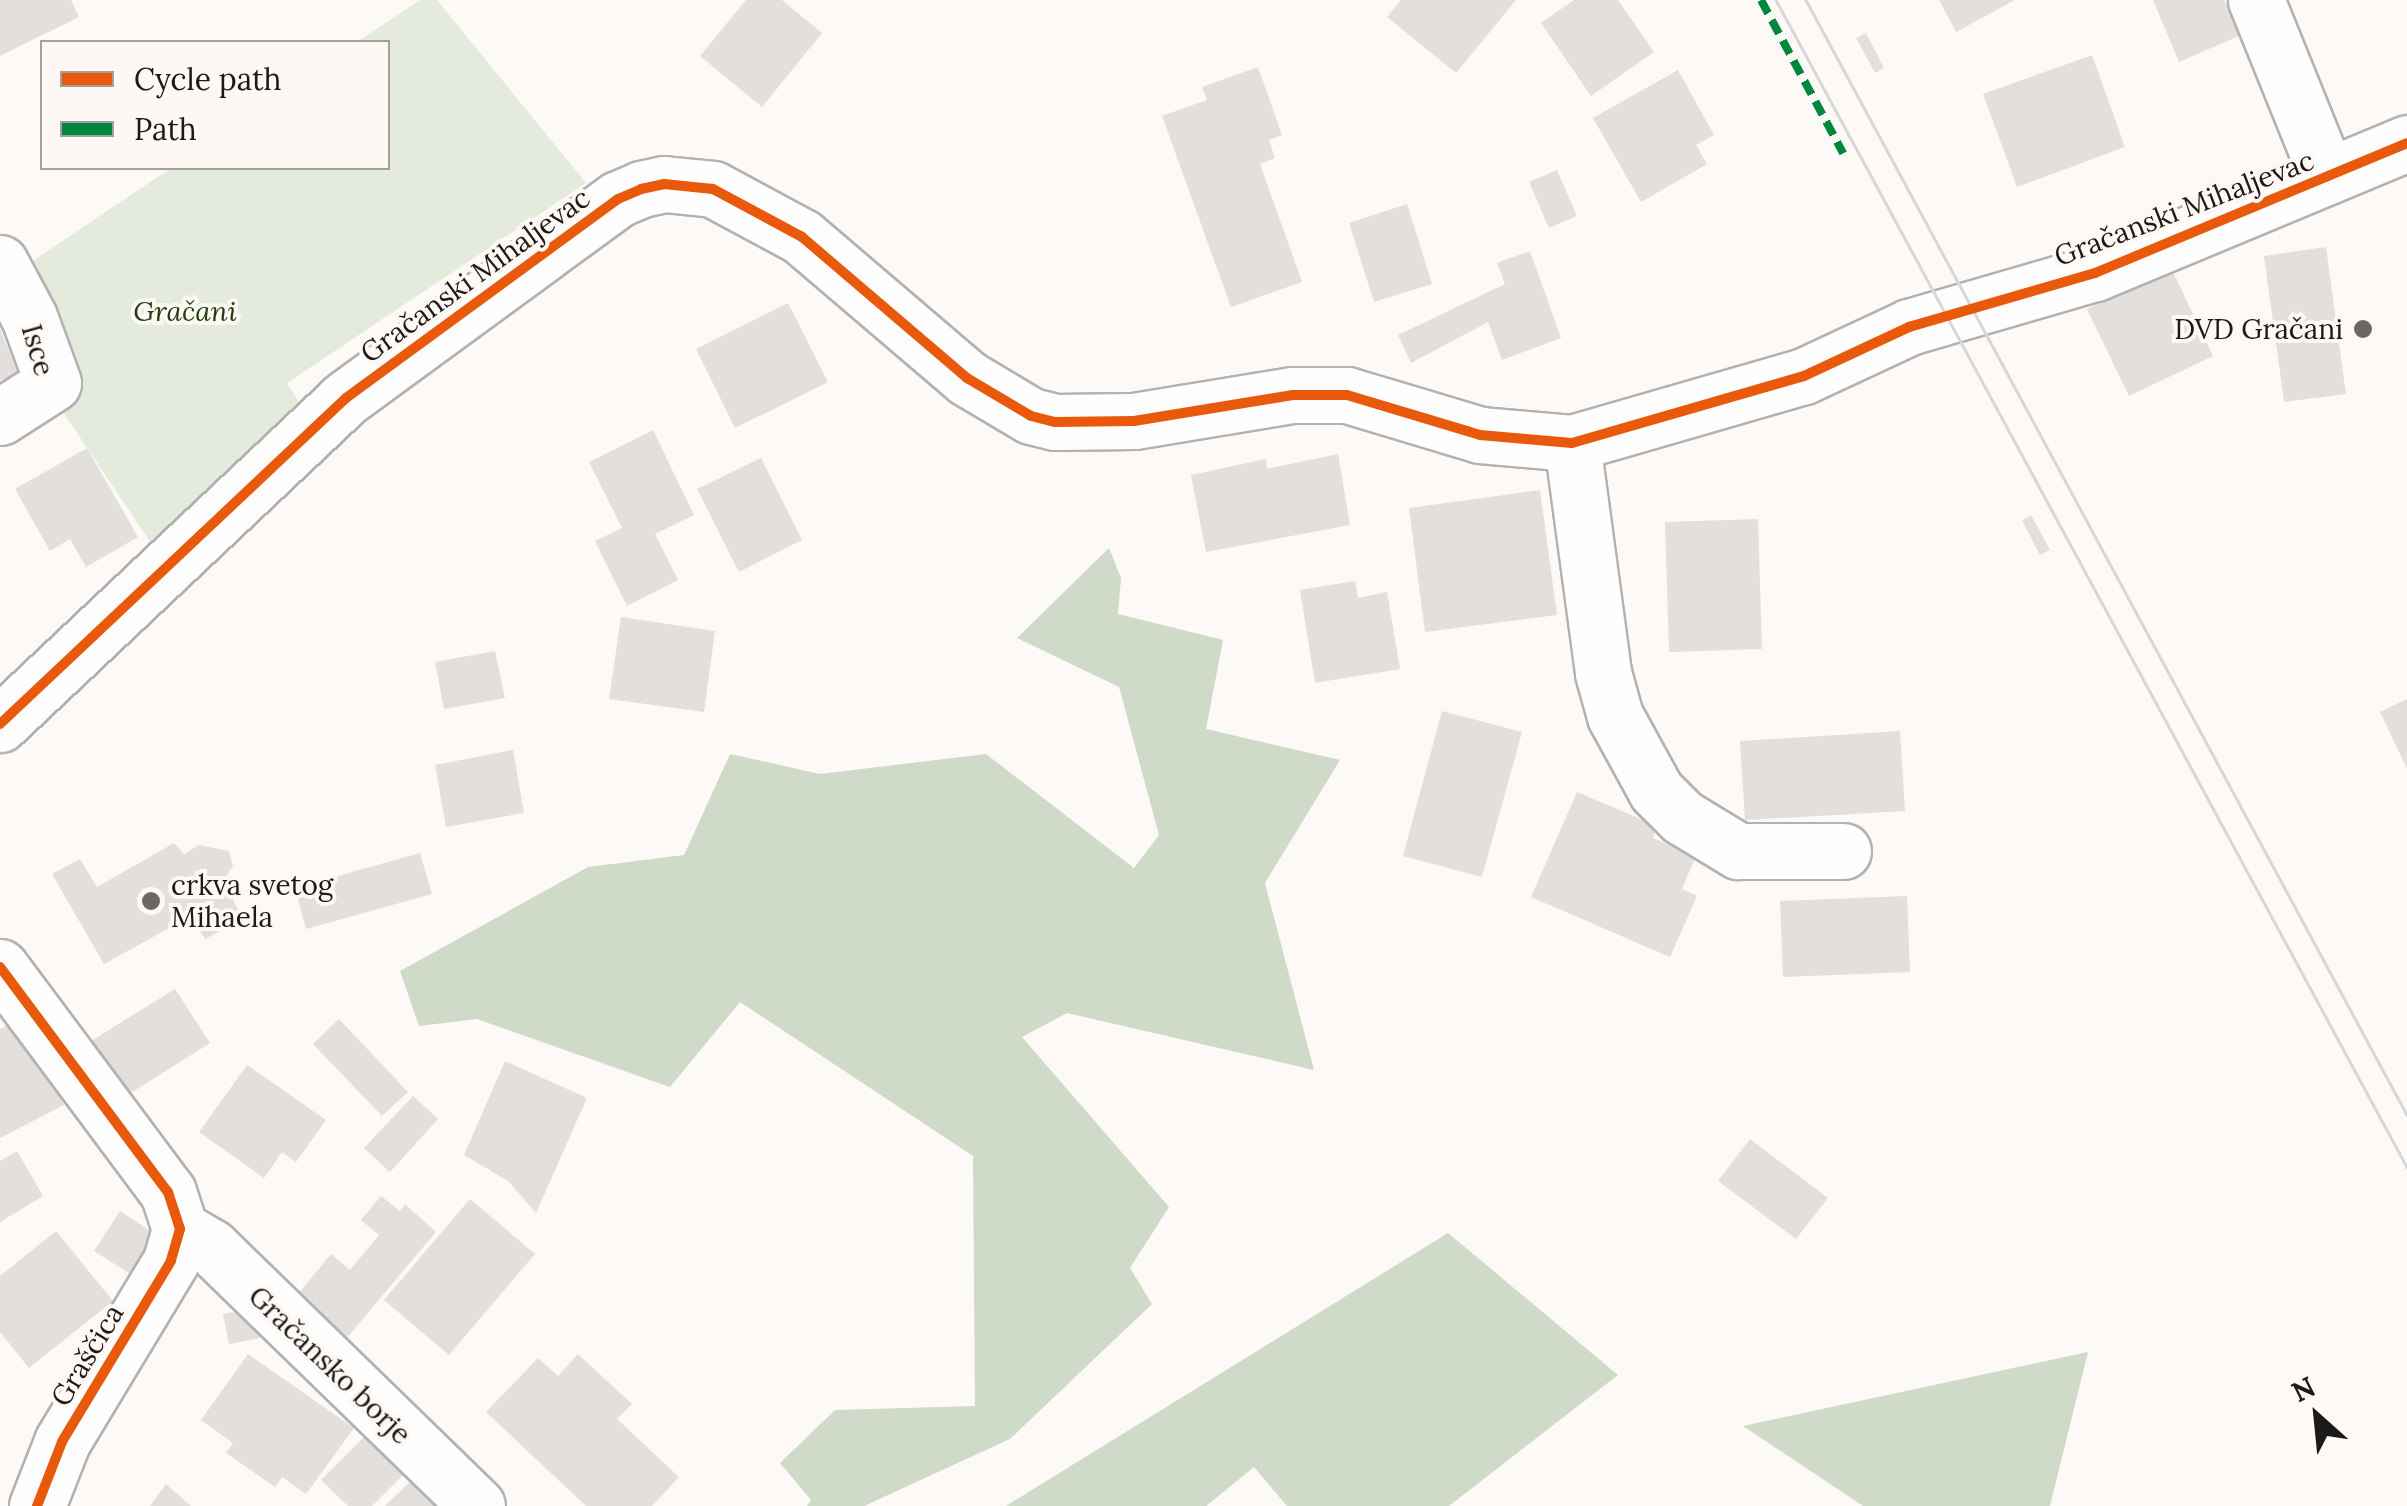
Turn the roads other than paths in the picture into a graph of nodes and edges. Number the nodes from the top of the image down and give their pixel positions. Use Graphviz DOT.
graph roads {
  1 [pos="2256,0"];
  2 [pos="2407,144"];
  3 [pos="2327,176"];
  4 [pos="0,263"];
  5 [pos="0,418"];
  6 [pos="1572,443"];
  7 [pos="0,724"];
  8 [pos="1844,851"];
  9 [pos="0,966"];
  10 [pos="180,1229"];
  11 [pos="37,1506"];
  12 [pos="477,1506"];
  1 -- 3 [label="street, Gračanski Mihaljevac"];
  2 -- 3 [label="street, Gračanski Mihaljevac"];
  3 -- 6 [label="street, Gračanski Mihaljevac"];
  4 -- 5 [label="street, Isce"];
  6 -- 7 [label="street, Gračanski Mihaljevac"];
  6 -- 8 [label="street"];
  9 -- 10 [label="street"];
  10 -- 11 [label="street, Graščica"];
  10 -- 12 [label="street, Gračansko borje"];
}
